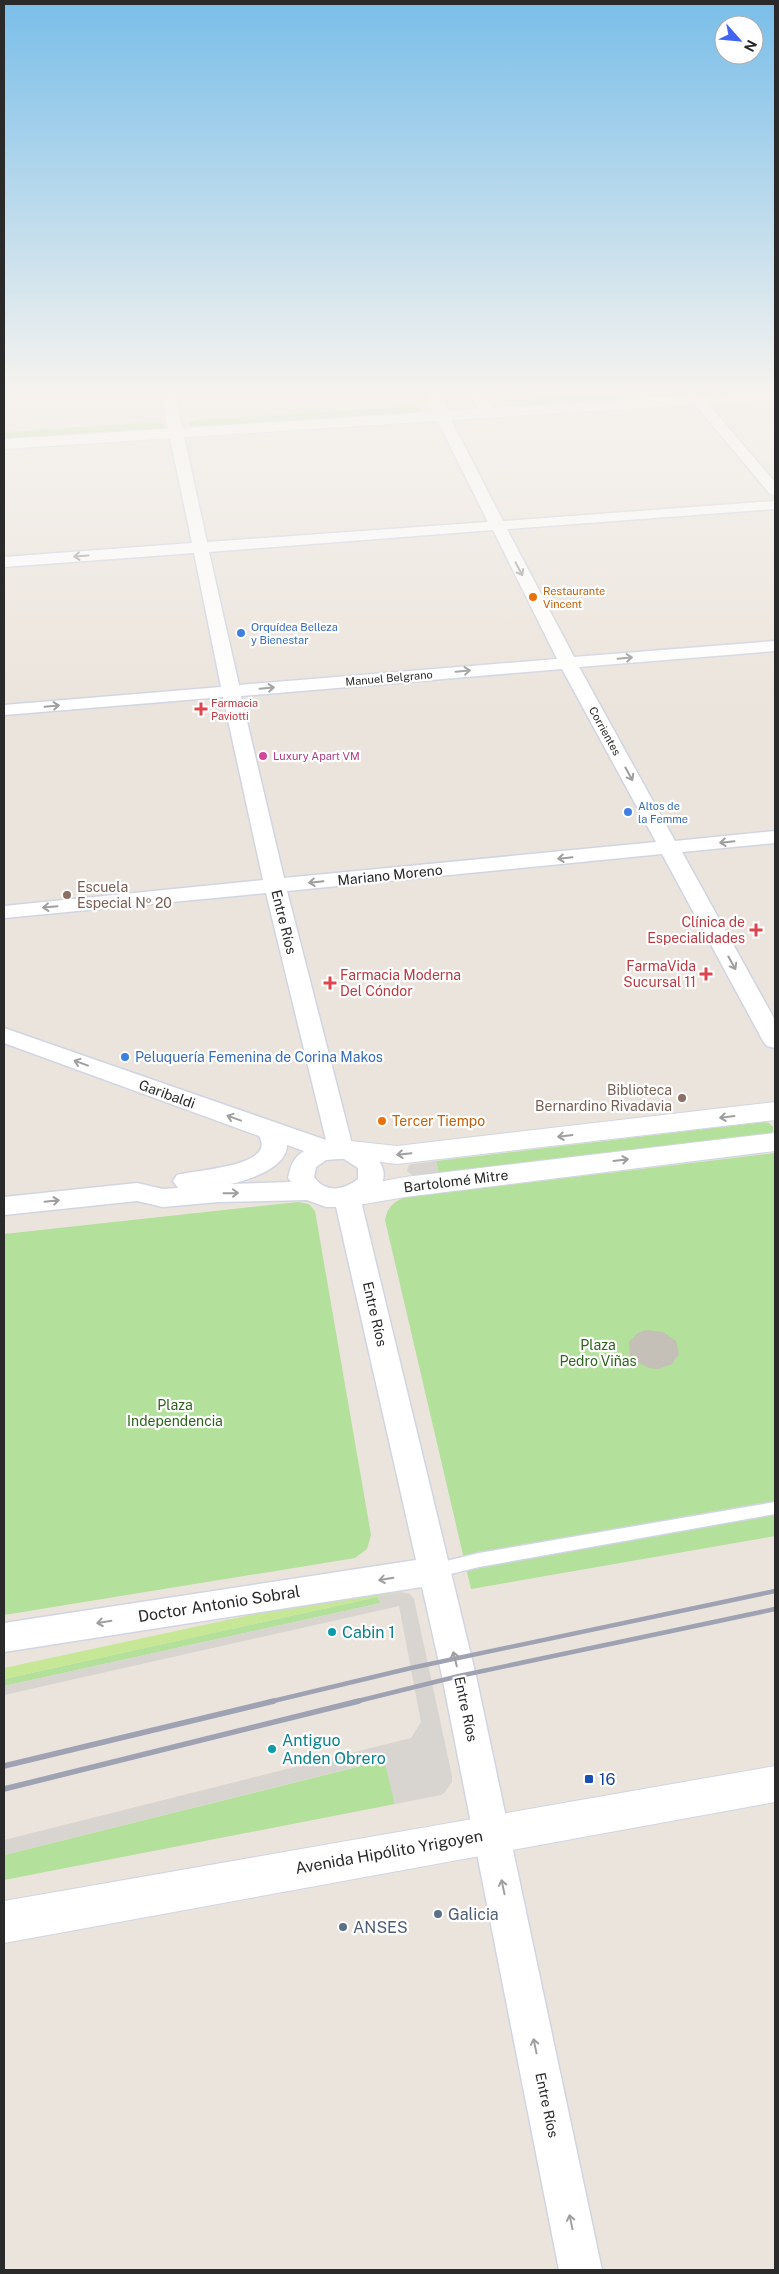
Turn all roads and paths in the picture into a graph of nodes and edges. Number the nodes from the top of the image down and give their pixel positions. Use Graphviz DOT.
graph roads {
  1 [pos="190,497"];
  2 [pos="483,497"];
  3 [pos="775,505"];
  4 [pos="497,527"];
  5 [pos="201,548"];
  6 [pos="4,562"];
  7 [pos="775,646"];
  8 [pos="568,663"];
  9 [pos="231,691"];
  10 [pos="4,710"];
  11 [pos="775,837"];
  12 [pos="668,848"];
  13 [pos="276,886"];
  14 [pos="4,912"];
  15 [pos="4,1035"];
  16 [pos="775,1041"];
  17 [pos="775,1111"];
  18 [pos="268,1130"];
  19 [pos="775,1142"];
  20 [pos="336,1150"];
  21 [pos="137,1192"];
  22 [pos="310,1192"];
  23 [pos="347,1197"];
  24 [pos="4,1206"];
  25 [pos="775,1508"];
  26 [pos="434,1571"];
  27 [pos="4,1638"];
  28 [pos="775,1784"];
  29 [pos="492,1834"];
  30 [pos="4,1922"];
  31 [pos="581,2270"];
  1 -- 5 [label="street, Entre Ríos"];
  2 -- 4 [label="street, Corrientes"];
  3 -- 4 [label="street"];
  4 -- 5 [label="street"];
  4 -- 8 [label="street, Corrientes, one-way"];
  5 -- 6 [label="street, one-way"];
  5 -- 9 [label="street, Entre Ríos"];
  8 -- 7 [label="street, Manuel Belgrano, one-way"];
  9 -- 8 [label="street, Manuel Belgrano, one-way"];
  8 -- 12 [label="street, Corrientes, one-way"];
  10 -- 9 [label="street, Manuel Belgrano, one-way"];
  9 -- 13 [label="street, Entre Ríos"];
  11 -- 12 [label="street, Mariano Moreno, one-way"];
  12 -- 13 [label="street, Mariano Moreno, one-way"];
  12 -- 16 [label="street, Corrientes, one-way"];
  13 -- 14 [label="street, Mariano Moreno, one-way"];
  13 -- 20 [label="street, Entre Ríos"];
  18 -- 15 [label="street, Garibaldi, one-way"];
  17 -- 20 [label="main road, one-way"];
  18 -- 20 [label="street, Garibaldi"];
  18 -- 21 [label="street, Bartolomé Mitre"];
  23 -- 19 [label="main road, Bartolomé Mitre, one-way"];
  20 -- 22 [label="street"];
  20 -- 23 [label="street"];
  21 -- 22 [label="street, Bartolomé Mitre, one-way"];
  24 -- 21 [label="street, Bartolomé Mitre, one-way"];
  22 -- 23 [label="street, Bartolomé Mitre"];
  23 -- 26 [label="street, Entre Ríos"];
  25 -- 26 [label="lane"];
  26 -- 27 [label="street, Doctor Antonio Sobral, one-way"];
  29 -- 26 [label="street, Entre Ríos, one-way"];
  28 -- 29 [label="main road, Avenida Hipólito Yrigoyen"];
  29 -- 30 [label="main road, Avenida Hipólito Yrigoyen"];
  31 -- 29 [label="street, Entre Ríos, one-way"];
}
